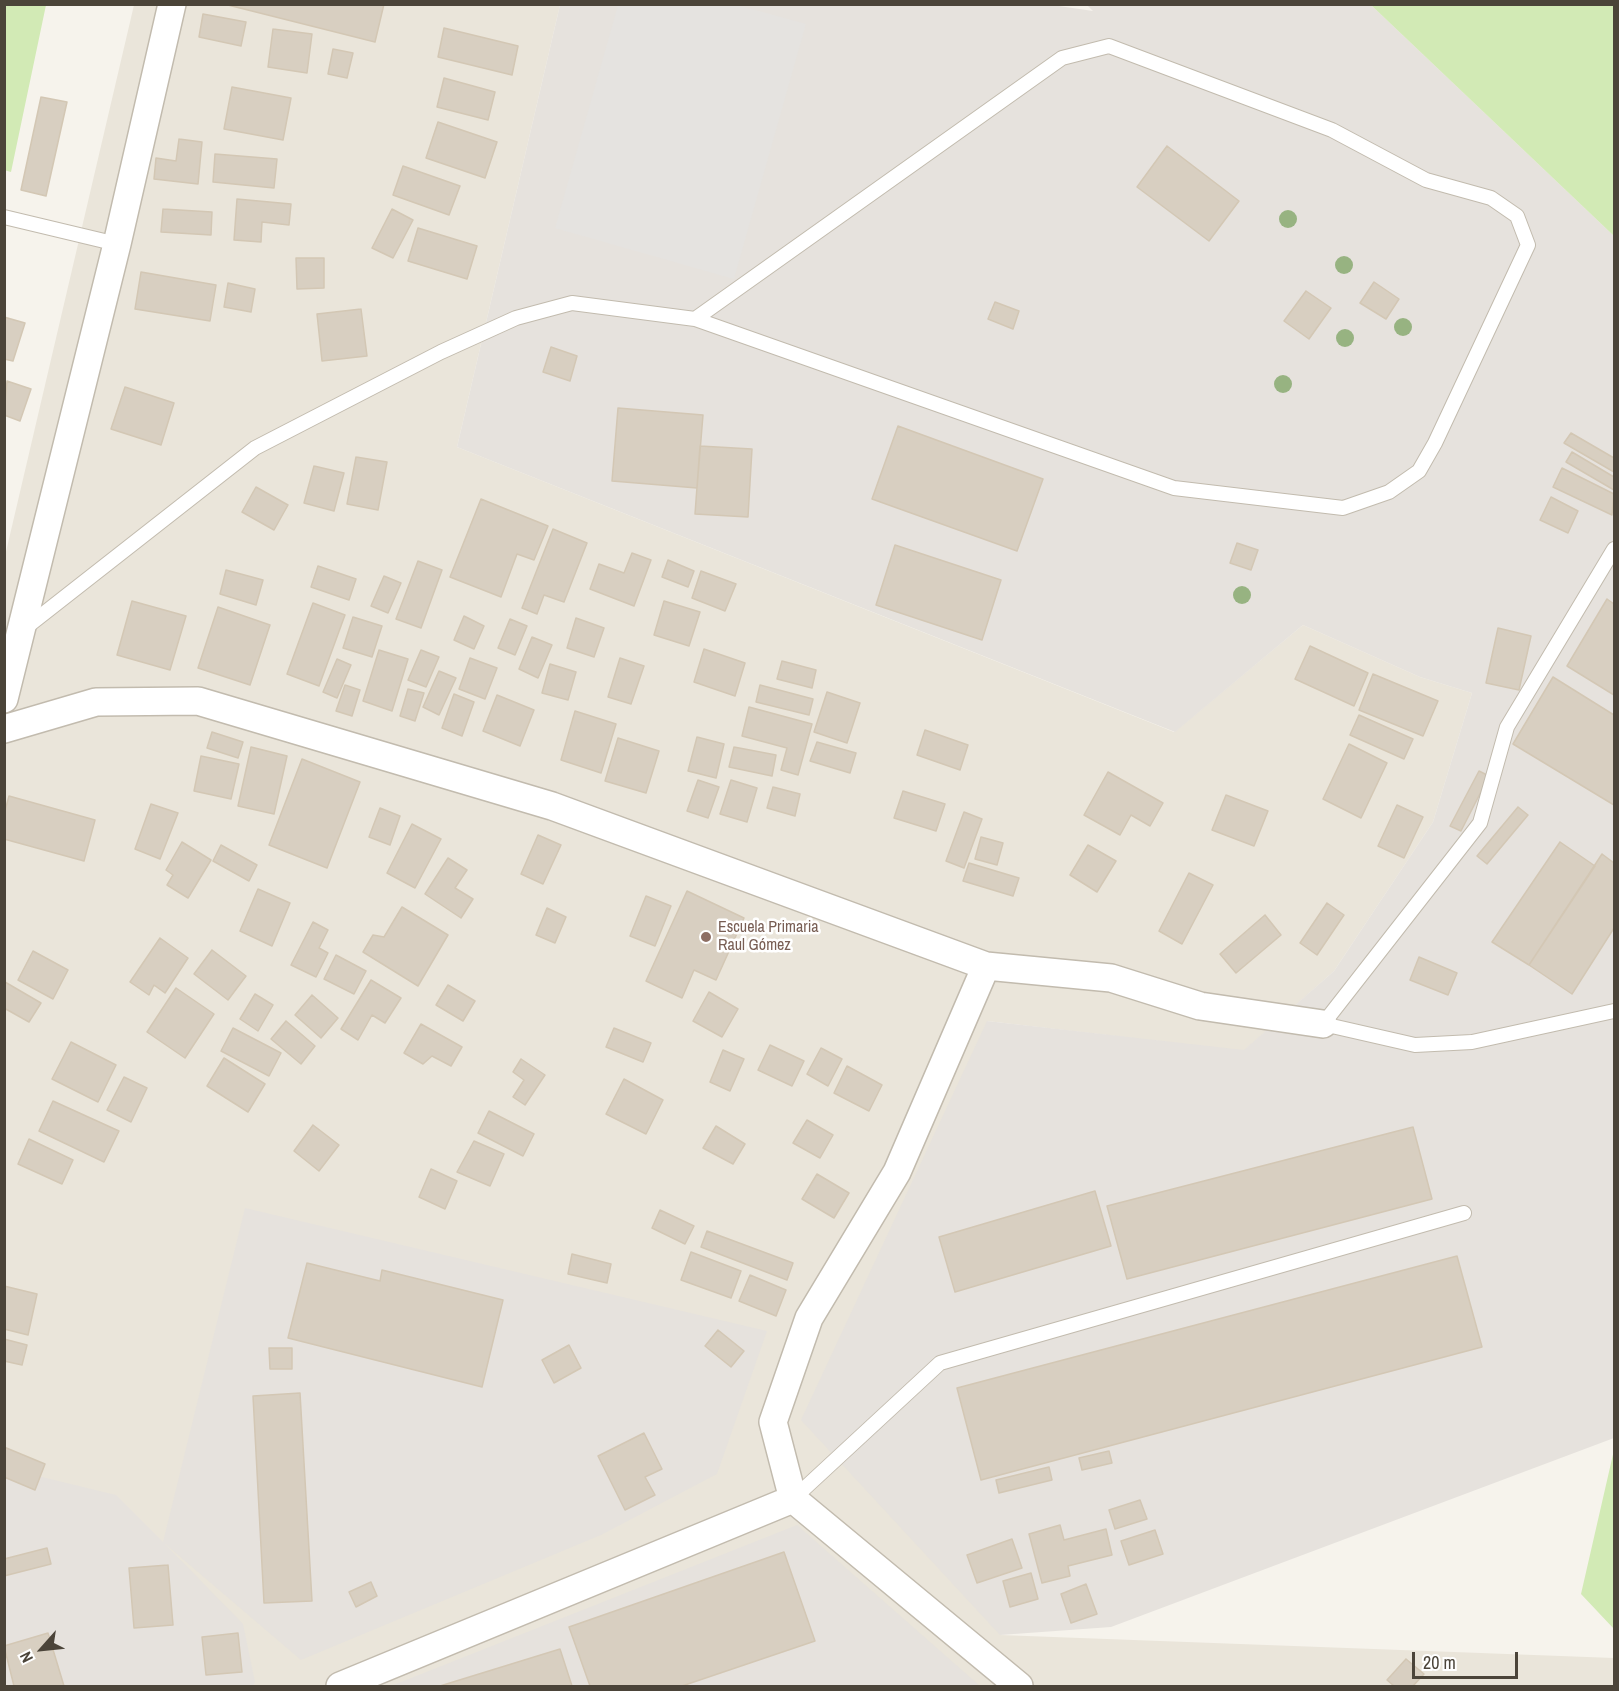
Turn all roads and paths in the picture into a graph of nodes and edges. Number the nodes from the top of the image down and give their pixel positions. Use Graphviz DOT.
graph roads {
  1 [pos="172,4"];
  2 [pos="4,217"];
  3 [pos="117,244"];
  4 [pos="695,319"];
  5 [pos="1614,549"];
  6 [pos="24,629"];
  7 [pos="4,699"];
  8 [pos="4,729"];
  9 [pos="986,966"];
  10 [pos="1614,1011"];
  11 [pos="1323,1024"];
  12 [pos="1464,1213"];
  13 [pos="794,1499"];
  14 [pos="340,1686"];
  15 [pos="1019,1686"];
  1 -- 3 [label="street"];
  2 -- 3 [label="lane"];
  3 -- 6 [label="street"];
  4 -- 4 [label="lane"];
  4 -- 6 [label="lane"];
  5 -- 11 [label="lane"];
  6 -- 7 [label="street"];
  8 -- 9 [label="street"];
  9 -- 11 [label="street"];
  9 -- 13 [label="street"];
  10 -- 11 [label="lane"];
  12 -- 13 [label="lane"];
  13 -- 14 [label="street"];
  13 -- 15 [label="street"];
}
